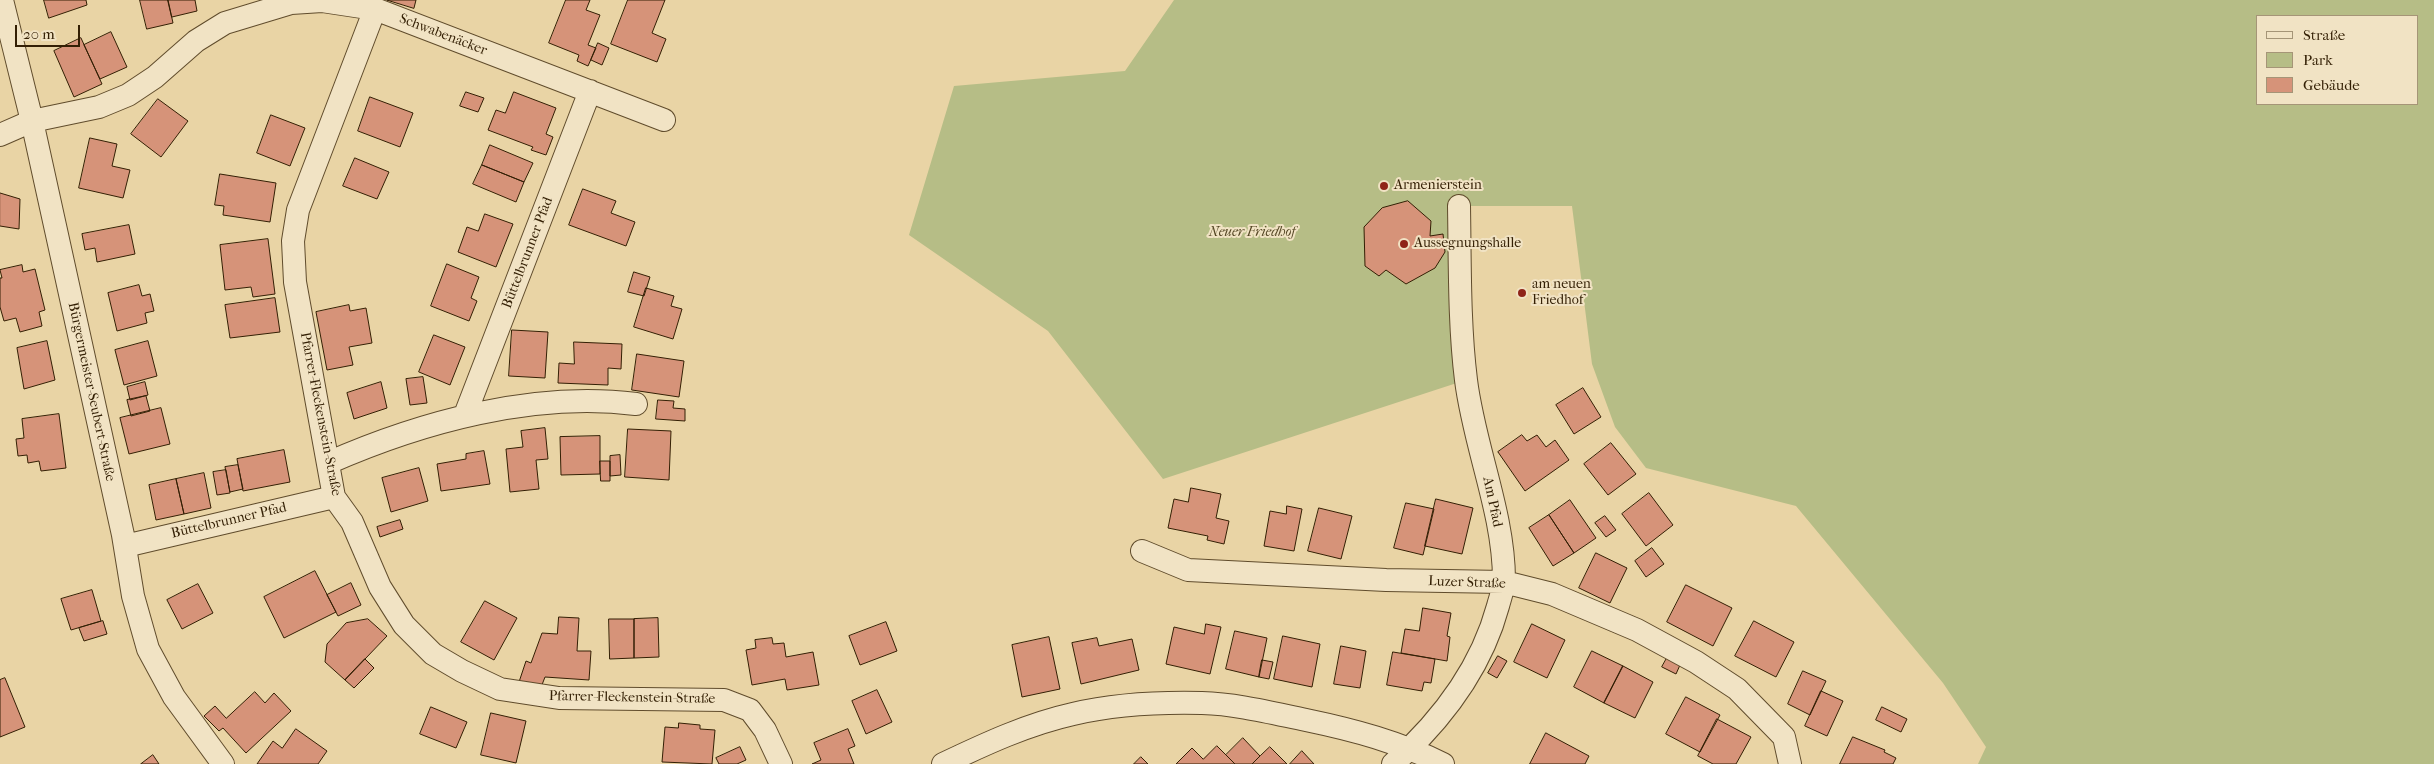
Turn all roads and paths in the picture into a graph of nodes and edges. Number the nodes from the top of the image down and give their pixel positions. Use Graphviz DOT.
graph roads {
  1 [pos="2,0"];
  2 [pos="375,8"];
  3 [pos="590,91"];
  4 [pos="664,120"];
  5 [pos="32,121"];
  6 [pos="0,135"];
  7 [pos="1459,206"];
  8 [pos="636,404"];
  9 [pos="466,415"];
  10 [pos="328,463"];
  11 [pos="334,497"];
  12 [pos="125,546"];
  13 [pos="1142,551"];
  14 [pos="1504,582"];
  15 [pos="1411,748"];
  16 [pos="223,764"];
  17 [pos="781,764"];
  18 [pos="943,764"];
  19 [pos="1393,764"];
  20 [pos="1443,764"];
  21 [pos="1790,764"];
  1 -- 5 [label="street, Bürgermeister-Seubert-Straße"];
  2 -- 3 [label="street, Schwabenäcker"];
  2 -- 5 [label="street, Schwabenäcker"];
  2 -- 10 [label="street, Pfarrer-Fleckenstein-Straße"];
  3 -- 4 [label="street, Schwabenäcker"];
  3 -- 9 [label="street, Büttelbrunner Pfad"];
  5 -- 6 [label="street, Schwabenäcker"];
  5 -- 12 [label="street, Bürgermeister-Seubert-Straße"];
  7 -- 14 [label="street, Am Pfad"];
  8 -- 9 [label="street"];
  9 -- 10 [label="street"];
  10 -- 11 [label="street, Pfarrer-Fleckenstein-Straße"];
  11 -- 12 [label="street, Büttelbrunner Pfad"];
  11 -- 17 [label="street, Pfarrer-Fleckenstein-Straße"];
  12 -- 16 [label="street, Bürgermeister-Seubert-Straße"];
  13 -- 14 [label="street, Luzer Straße"];
  14 -- 15 [label="street, Am Pfad"];
  14 -- 21 [label="street, Luzer Straße"];
  15 -- 18 [label="street"];
  15 -- 19 [label="street, Am Pfad"];
  15 -- 20 [label="street"];
}
